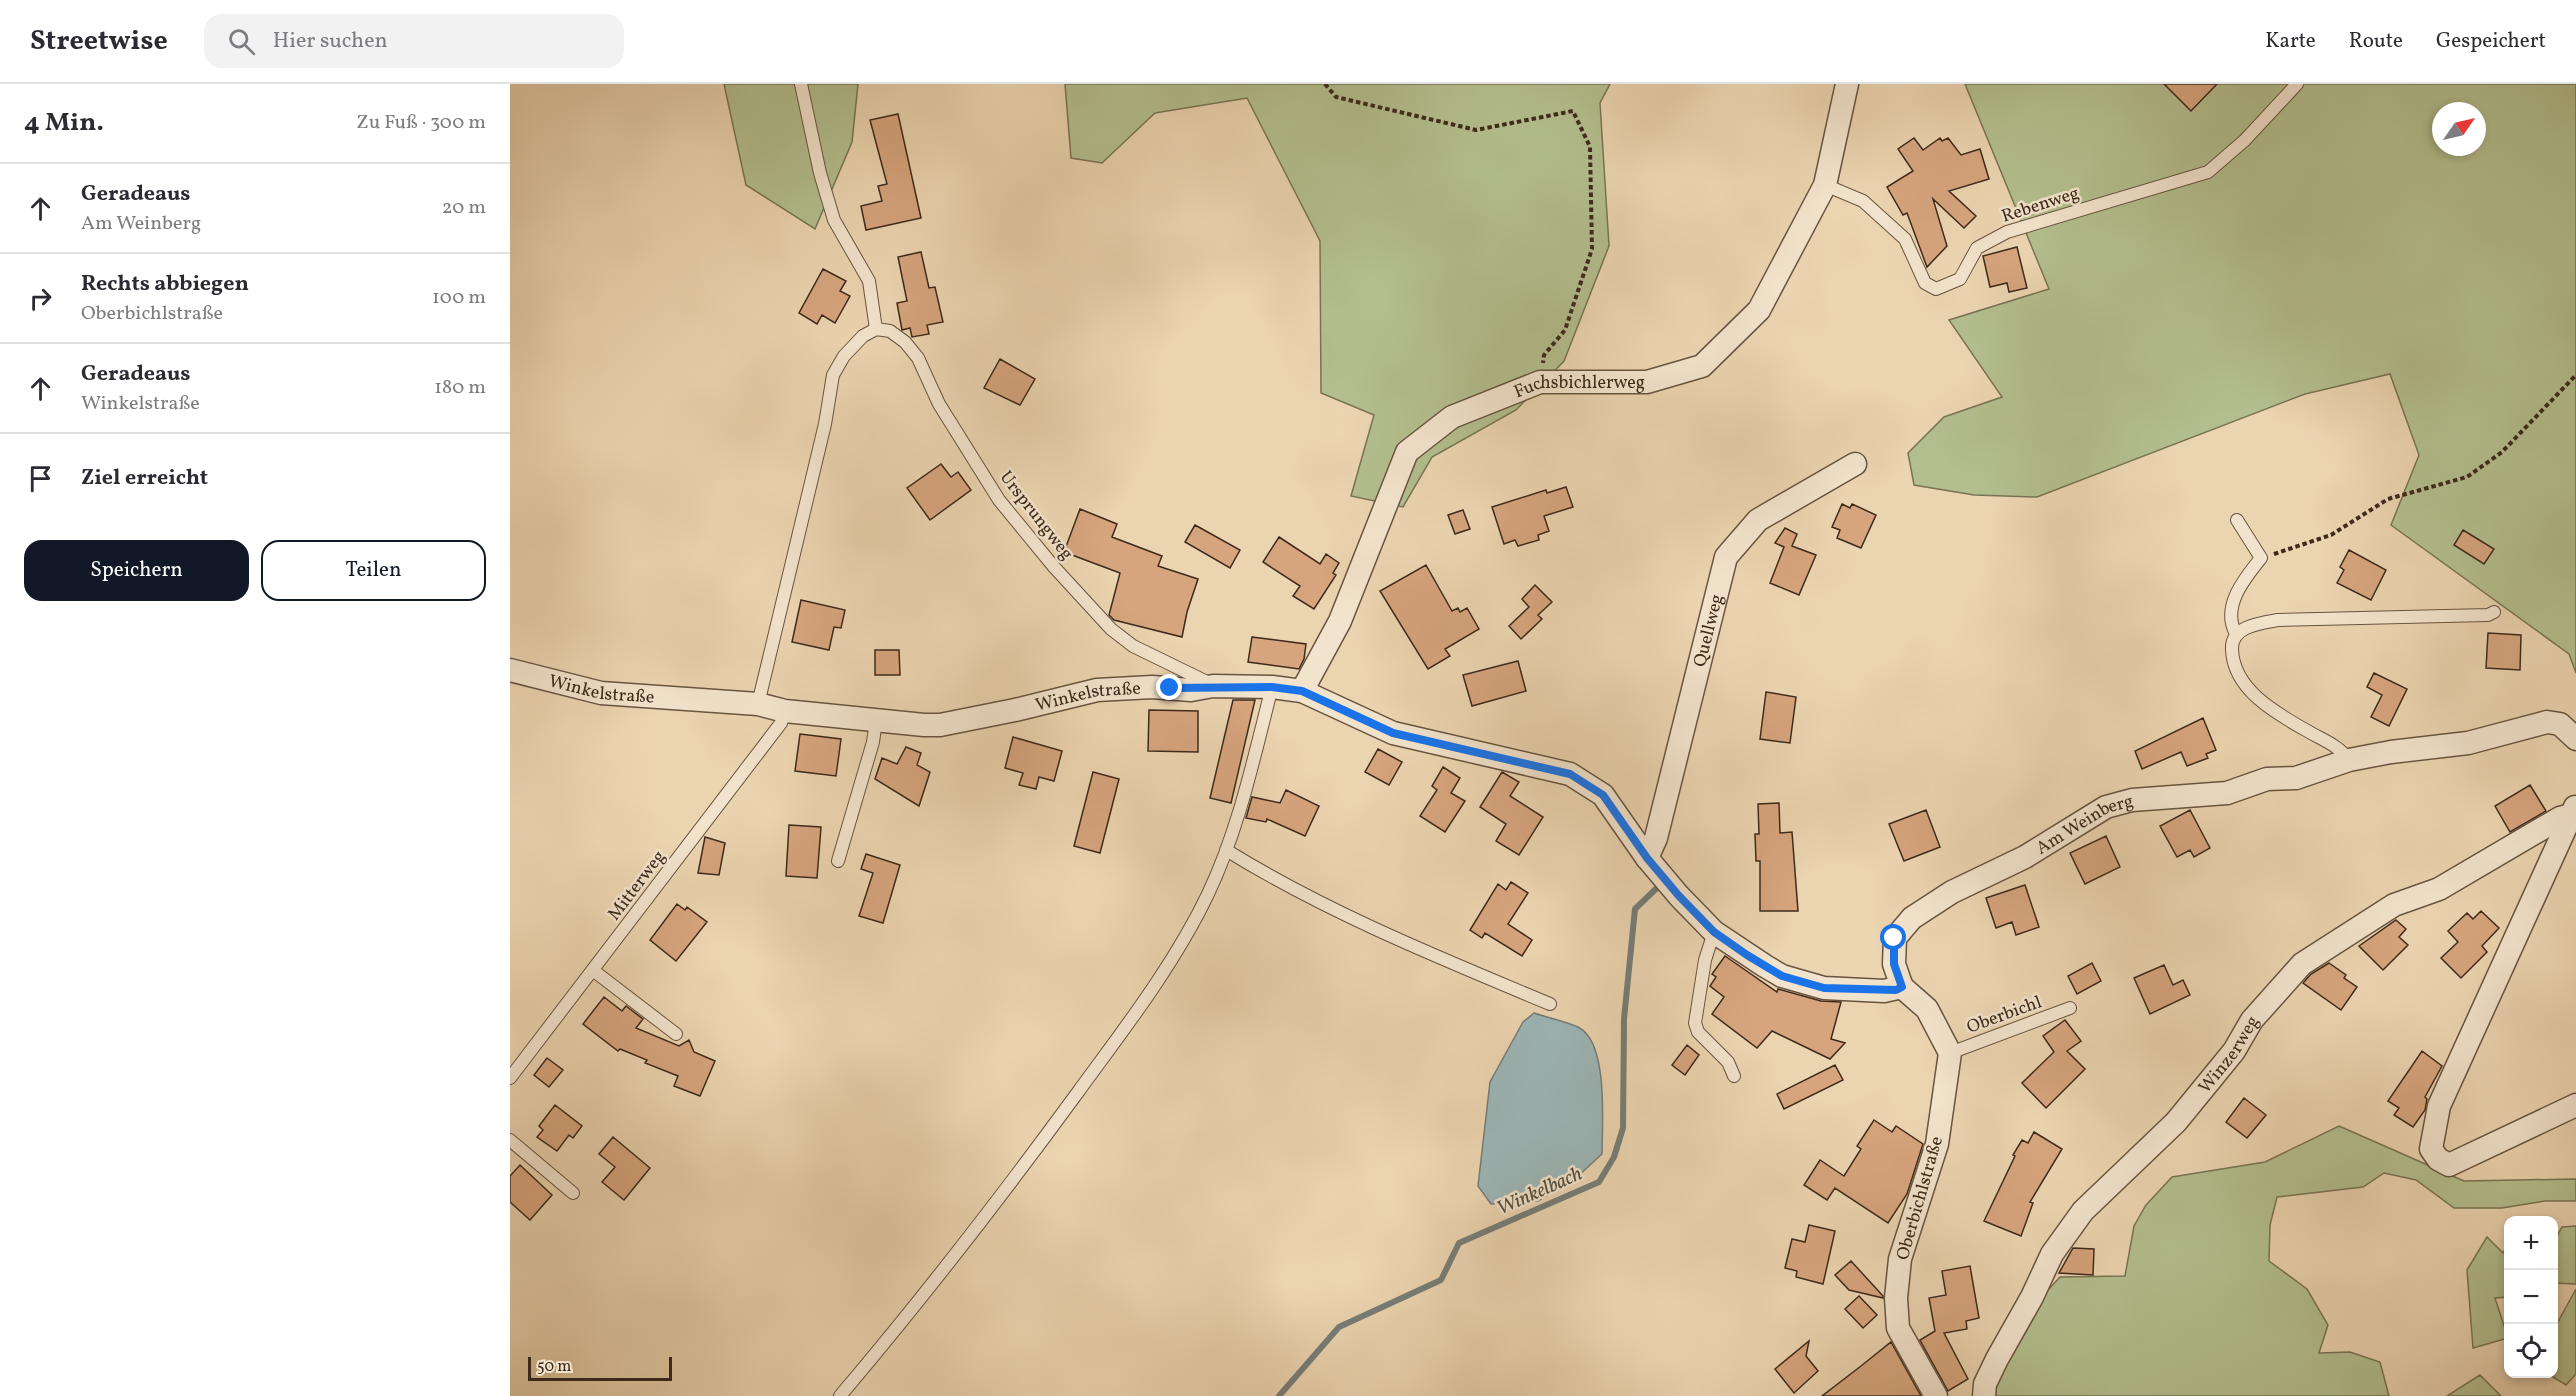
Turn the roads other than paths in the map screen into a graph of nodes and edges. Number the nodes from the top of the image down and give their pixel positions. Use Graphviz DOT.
graph roads {
  1 [pos="801,84"];
  2 [pos="1846,84"];
  3 [pos="2297,84"];
  4 [pos="1825,185"];
  5 [pos="876,329"];
  6 [pos="1856,464"];
  7 [pos="2236,520"];
  8 [pos="2494,612"];
  9 [pos="2236,634"];
  10 [pos="510,670"];
  11 [pos="1213,686"];
  12 [pos="1272,687"];
  13 [pos="1302,691"];
  14 [pos="758,704"];
  15 [pos="785,711"];
  16 [pos="876,721"];
  17 [pos="2576,739"];
  18 [pos="2349,760"];
  19 [pos="2574,809"];
  20 [pos="1226,850"];
  21 [pos="1647,858"];
  22 [pos="838,861"];
  23 [pos="1714,932"];
  24 [pos="594,971"];
  25 [pos="1902,987"];
  26 [pos="1550,1004"];
  27 [pos="2070,1008"];
  28 [pos="676,1034"];
  29 [pos="1950,1053"];
  30 [pos="1734,1076"];
  31 [pos="510,1078"];
  32 [pos="2576,1105"];
  33 [pos="510,1140"];
  34 [pos="573,1194"];
  35 [pos="840,1396"];
  36 [pos="1936,1396"];
  37 [pos="1984,1396"];
  1 -- 5 [label="lane"];
  2 -- 4 [label="street, Fuchsbichlerweg"];
  3 -- 4 [label="lane, Rebenweg"];
  4 -- 13 [label="street, Fuchsbichlerweg"];
  5 -- 11 [label="lane, Ursprungweg"];
  5 -- 14 [label="lane"];
  6 -- 21 [label="street, Quellweg"];
  7 -- 9 [label="lane"];
  8 -- 9 [label="lane"];
  9 -- 18 [label="lane"];
  10 -- 14 [label="street, Winkelstraße"];
  11 -- 12 [label="street, Winkelstraße"];
  11 -- 16 [label="street, Winkelstraße"];
  12 -- 13 [label="street, Winkelstraße"];
  12 -- 20 [label="lane"];
  13 -- 21 [label="street, Winkelstraße"];
  14 -- 15 [label="street, Winkelstraße"];
  15 -- 16 [label="street, Winkelstraße"];
  15 -- 24 [label="lane, Mitterweg"];
  16 -- 22 [label="lane"];
  17 -- 18 [label="street, Am Weinberg"];
  18 -- 25 [label="street, Am Weinberg"];
  19 -- 32 [label="street"];
  19 -- 37 [label="street, Winzerweg"];
  20 -- 26 [label="lane"];
  20 -- 35 [label="lane"];
  21 -- 23 [label="street"];
  23 -- 25 [label="street"];
  23 -- 30 [label="lane"];
  24 -- 28 [label="lane"];
  24 -- 31 [label="lane, Mitterweg"];
  25 -- 29 [label="street"];
  27 -- 29 [label="lane, Oberbichl"];
  29 -- 36 [label="street, Oberbichlstraße"];
  33 -- 34 [label="lane"];
}
